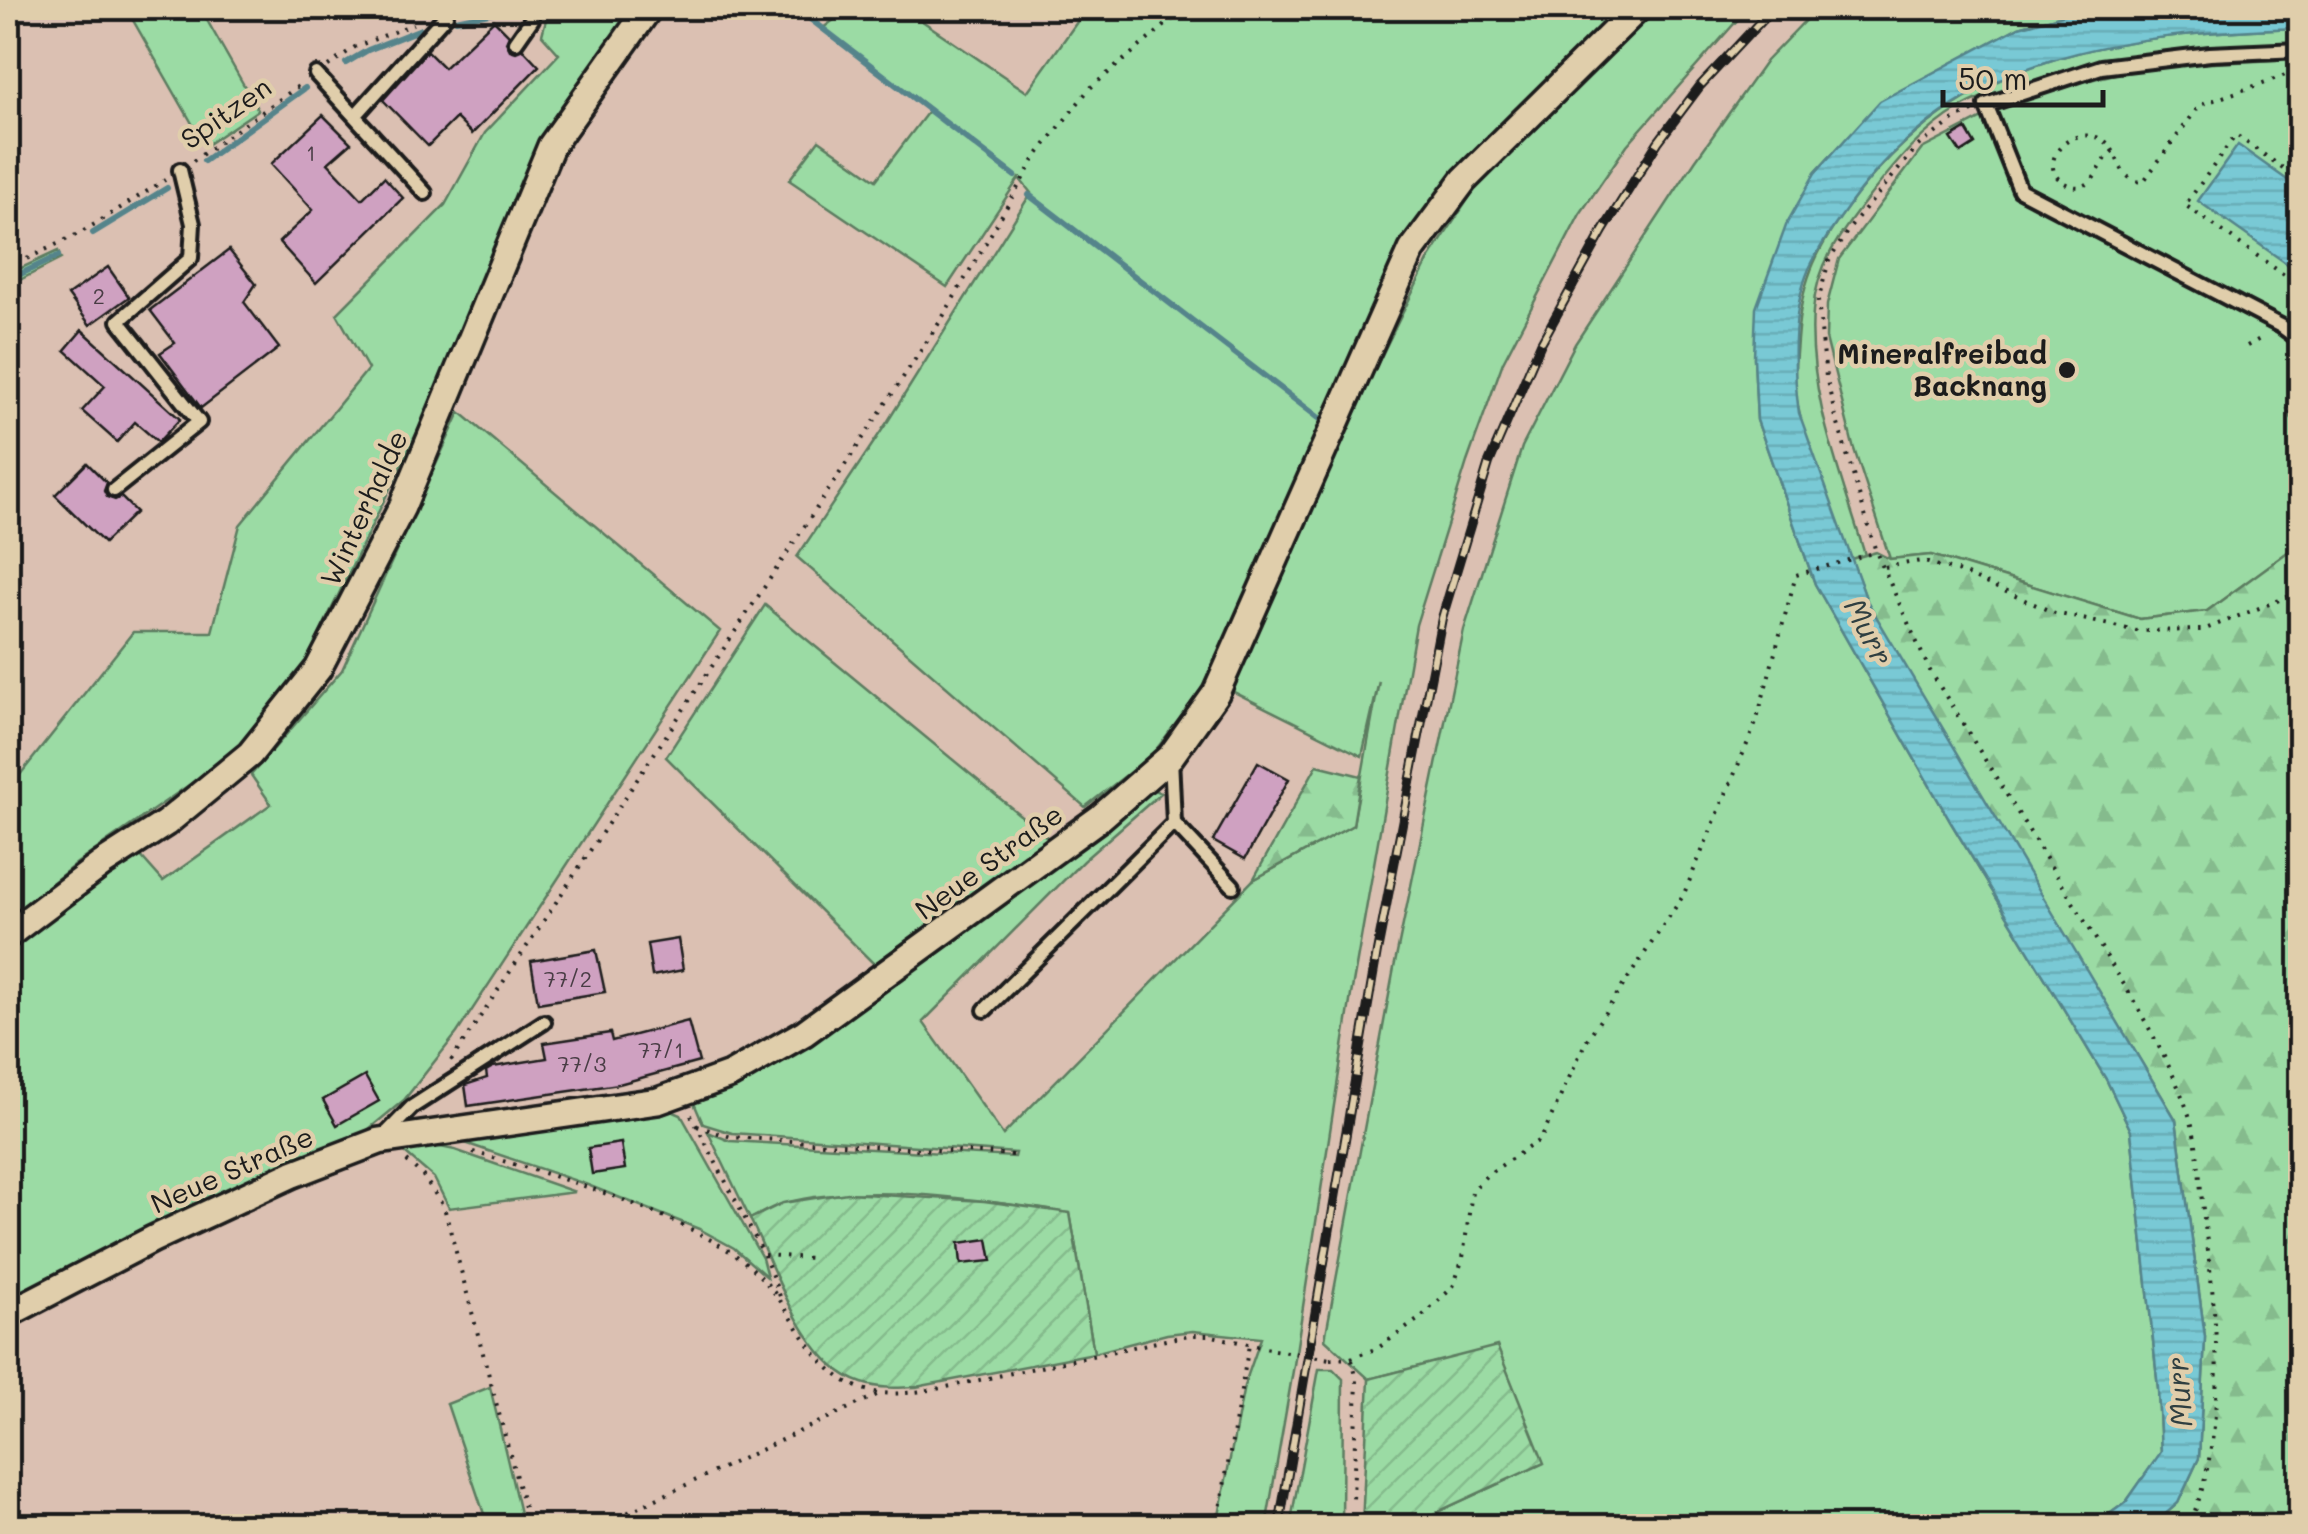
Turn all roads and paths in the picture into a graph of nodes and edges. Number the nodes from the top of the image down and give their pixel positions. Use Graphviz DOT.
graph roads {
  1 [pos="474,8"];
  2 [pos="529,8"];
  3 [pos="649,8"];
  4 [pos="1186,8"];
  5 [pos="1638,8"];
  6 [pos="446,15"];
  7 [pos="516,42"];
  8 [pos="2300,50"];
  9 [pos="2300,70"];
  10 [pos="316,74"];
  11 [pos="1986,106"];
  12 [pos="355,116"];
  13 [pos="2114,151"];
  14 [pos="180,170"];
  15 [pos="2300,180"];
  16 [pos="425,193"];
  17 [pos="8,268"];
  18 [pos="2300,286"];
  19 [pos="2300,340"];
  20 [pos="114,490"];
  21 [pos="1876,552"];
  22 [pos="1882,567"];
  23 [pos="2300,592"];
  24 [pos="1171,756"];
  25 [pos="1174,824"];
  26 [pos="1233,886"];
  27 [pos="8,934"];
  28 [pos="985,1010"];
  29 [pos="544,1022"];
  30 [pos="445,1070"];
  31 [pos="680,1096"];
  32 [pos="697,1126"];
  33 [pos="378,1141"];
  34 [pos="466,1150"];
  35 [pos="1013,1155"];
  36 [pos="764,1255"];
  37 [pos="811,1258"];
  38 [pos="782,1304"];
  39 [pos="8,1314"];
  40 [pos="1249,1345"];
  41 [pos="1352,1358"];
  42 [pos="882,1393"];
  43 [pos="1352,1500"];
  44 [pos="529,1526"];
  45 [pos="599,1526"];
  46 [pos="1217,1526"];
  47 [pos="2189,1526"];
  1 -- 6 [label="path, Spitzen"];
  2 -- 7 [label="lane"];
  3 -- 27 [label="street, Winterhalde"];
  4 -- 30 [label="path"];
  5 -- 24 [label="street, Neue Straße"];
  6 -- 10 [label="path, Spitzen"];
  6 -- 12 [label="lane"];
  8 -- 11 [label="lane"];
  9 -- 13 [label="path"];
  10 -- 12 [label="lane"];
  10 -- 14 [label="path, Spitzen"];
  11 -- 19 [label="lane"];
  11 -- 21 [label="path"];
  12 -- 16 [label="lane"];
  13 -- 13 [label="path"];
  14 -- 17 [label="path, Spitzen"];
  14 -- 20 [label="lane"];
  15 -- 18 [label="path"];
  21 -- 22 [label="path"];
  21 -- 41 [label="path"];
  22 -- 23 [label="path"];
  22 -- 47 [label="path"];
  24 -- 25 [label="lane"];
  24 -- 31 [label="street, Neue Straße"];
  25 -- 26 [label="lane"];
  25 -- 28 [label="lane"];
  29 -- 33 [label="lane"];
  31 -- 32 [label="path"];
  31 -- 33 [label="street, Neue Straße"];
  32 -- 35 [label="path"];
  32 -- 36 [label="path"];
  33 -- 39 [label="street, Neue Straße"];
  33 -- 44 [label="path"];
  34 -- 38 [label="path"];
  36 -- 37 [label="path"];
  36 -- 38 [label="path"];
  38 -- 42 [label="path"];
  40 -- 41 [label="path, bridge"];
  40 -- 42 [label="path"];
  40 -- 46 [label="path"];
  41 -- 43 [label="path"];
  42 -- 45 [label="path"];
}
